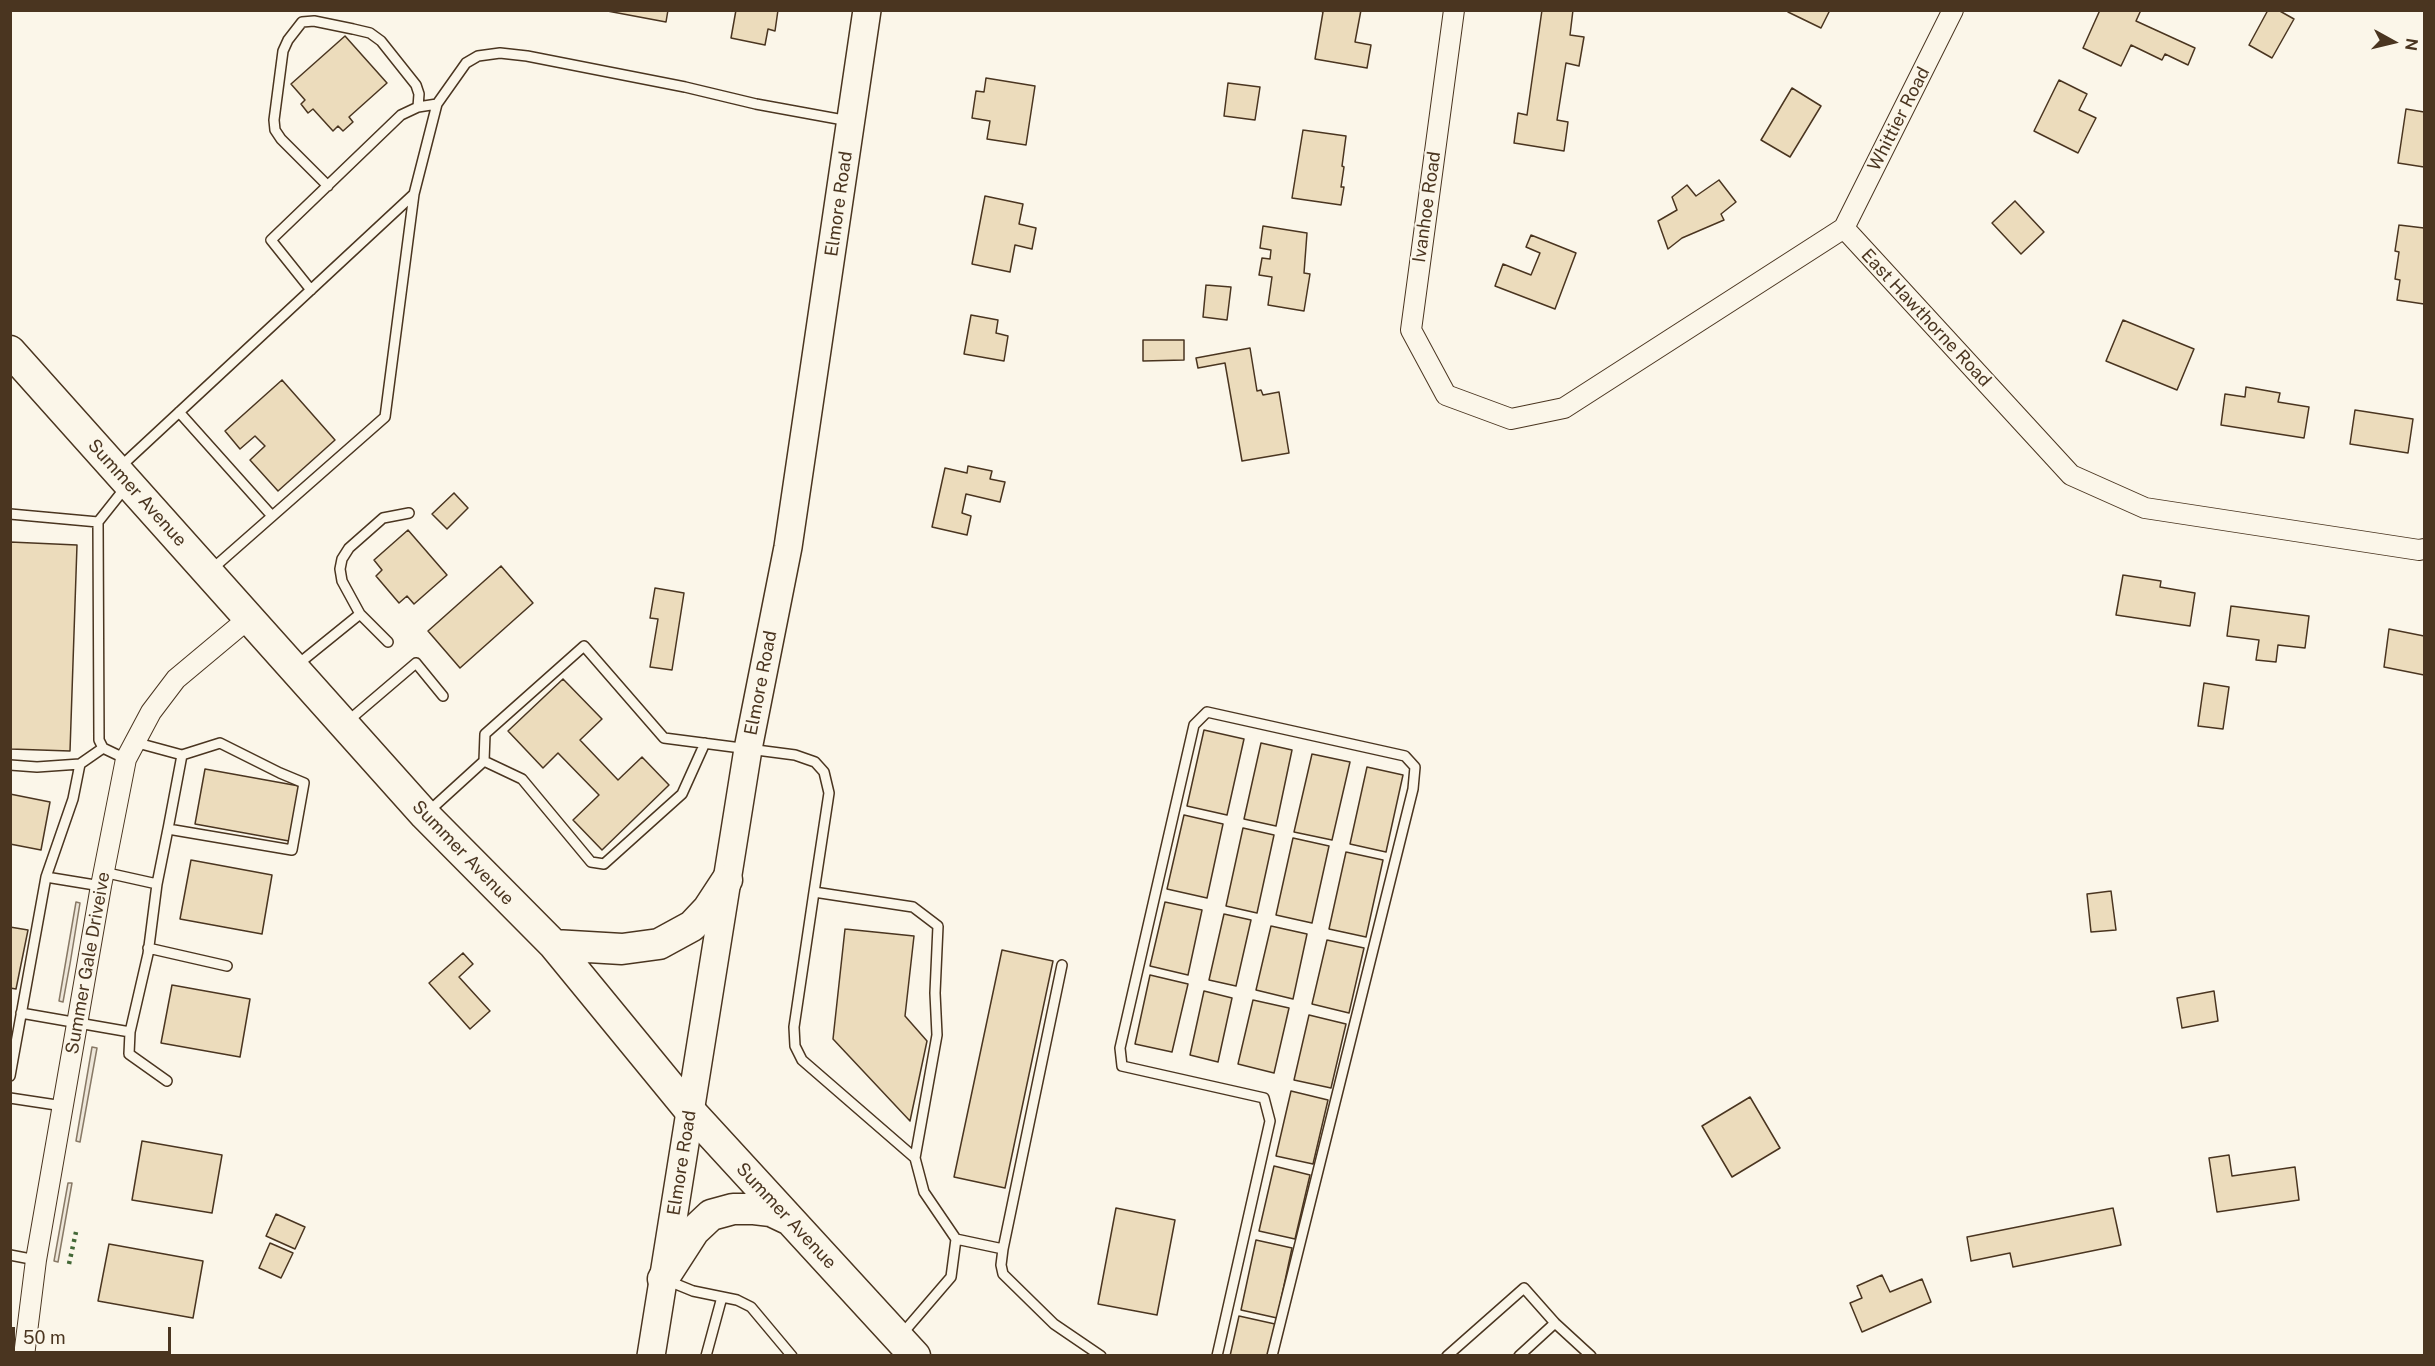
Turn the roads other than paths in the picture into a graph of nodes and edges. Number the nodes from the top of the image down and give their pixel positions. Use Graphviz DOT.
graph roads {
  1 [pos="867,10"];
  2 [pos="1454,10"];
  3 [pos="1953,10"];
  4 [pos="436,104"];
  5 [pos="418,107"];
  6 [pos="851,121"];
  7 [pos="328,186"];
  8 [pos="414,194"];
  9 [pos="1844,228"];
  10 [pos="311,290"];
  11 [pos="10,351"];
  12 [pos="180,412"];
  13 [pos="123,477"];
  14 [pos="409,513"];
  15 [pos="10,514"];
  16 [pos="272,516"];
  17 [pos="98,522"];
  18 [pos="2424,549"];
  19 [pos="208,573"];
  20 [pos="360,614"];
  21 [pos="249,618"];
  22 [pos="388,642"];
  23 [pos="293,668"];
  24 [pos="443,696"];
  25 [pos="344,725"];
  26 [pos="705,743"];
  27 [pos="103,748"];
  28 [pos="748,749"];
  29 [pos="130,750"];
  30 [pos="182,755"];
  31 [pos="484,761"];
  32 [pos="80,764"];
  33 [pos="10,765"];
  34 [pos="425,815"];
  35 [pos="168,829"];
  36 [pos="46,877"];
  37 [pos="102,879"];
  38 [pos="727,880"];
  39 [pos="157,884"];
  40 [pos="814,892"];
  41 [pos="554,945"];
  42 [pos="148,948"];
  43 [pos="1062,965"];
  44 [pos="227,966"];
  45 [pos="21,1013"];
  46 [pos="77,1023"];
  47 [pos="130,1032"];
  48 [pos="10,1076"];
  49 [pos="167,1081"];
  50 [pos="10,1098"];
  51 [pos="63,1106"];
  52 [pos="691,1112"];
  53 [pos="915,1158"];
  54 [pos="790,1220"];
  55 [pos="956,1239"];
  56 [pos="1003,1249"];
  57 [pos="10,1255"];
  58 [pos="36,1260"];
  59 [pos="663,1279"];
  60 [pos="722,1297"];
  61 [pos="1556,1323"];
  62 [pos="907,1347"];
  63 [pos="24,1356"];
  64 [pos="651,1356"];
  65 [pos="706,1356"];
  66 [pos="792,1356"];
  67 [pos="1101,1356"];
  68 [pos="1217,1356"];
  69 [pos="1272,1356"];
  70 [pos="1447,1356"];
  71 [pos="1520,1356"];
  72 [pos="1591,1356"];
  1 -- 6 [label="street, Elmore Road"];
  2 -- 9 [label="street, Ivanhoe Road"];
  3 -- 9 [label="street, Whittier Road"];
  4 -- 5 [label="lane"];
  4 -- 6 [label="lane"];
  4 -- 8 [label="lane"];
  5 -- 7 [label="lane"];
  5 -- 7 [label="lane"];
  6 -- 28 [label="street, Elmore Road"];
  7 -- 10 [label="lane"];
  8 -- 10 [label="lane"];
  8 -- 16 [label="lane"];
  9 -- 18 [label="street, East Hawthorne Road"];
  10 -- 12 [label="lane"];
  11 -- 13 [label="main road, Summer Avenue"];
  12 -- 13 [label="lane"];
  12 -- 16 [label="lane"];
  13 -- 17 [label="lane"];
  13 -- 19 [label="main road, Summer Avenue"];
  14 -- 20 [label="lane"];
  15 -- 17 [label="lane"];
  16 -- 19 [label="lane"];
  17 -- 27 [label="lane"];
  19 -- 21 [label="main road, Summer Avenue"];
  20 -- 22 [label="lane"];
  20 -- 23 [label="lane"];
  21 -- 23 [label="main road, Summer Avenue"];
  21 -- 29 [label="street, Summer Gale Driveive"];
  23 -- 25 [label="main road, Summer Avenue"];
  24 -- 25 [label="lane"];
  25 -- 34 [label="main road, Summer Avenue"];
  26 -- 28 [label="lane"];
  26 -- 31 [label="lane"];
  26 -- 31 [label="lane"];
  27 -- 29 [label="lane"];
  27 -- 32 [label="lane"];
  28 -- 38 [label="street, Elmore Road"];
  28 -- 40 [label="lane"];
  29 -- 30 [label="lane"];
  29 -- 37 [label="street, Summer Gale Driveive"];
  30 -- 35 [label="lane"];
  30 -- 35 [label="lane"];
  31 -- 34 [label="lane"];
  32 -- 33 [label="lane"];
  32 -- 36 [label="lane"];
  34 -- 41 [label="main road, Summer Avenue"];
  35 -- 39 [label="lane"];
  36 -- 37 [label="lane"];
  36 -- 45 [label="lane"];
  37 -- 39 [label="lane"];
  37 -- 46 [label="street, Summer Gale Driveive"];
  38 -- 41 [label="main road"];
  38 -- 52 [label="street, Elmore Road"];
  39 -- 42 [label="lane"];
  40 -- 53 [label="lane"];
  40 -- 53 [label="lane"];
  41 -- 52 [label="main road, Summer Avenue"];
  42 -- 44 [label="lane"];
  42 -- 47 [label="lane"];
  43 -- 56 [label="lane"];
  45 -- 46 [label="lane"];
  45 -- 48 [label="lane"];
  46 -- 47 [label="lane"];
  46 -- 51 [label="street, Summer Gale Driveive"];
  47 -- 49 [label="lane"];
  50 -- 51 [label="lane"];
  51 -- 58 [label="street, Summer Gale Driveive"];
  52 -- 54 [label="main road, Summer Avenue"];
  52 -- 59 [label="street, Elmore Road"];
  53 -- 55 [label="lane"];
  54 -- 59 [label="main road"];
  54 -- 62 [label="main road, Summer Avenue"];
  55 -- 56 [label="lane"];
  55 -- 62 [label="lane"];
  56 -- 67 [label="lane"];
  57 -- 58 [label="lane"];
  58 -- 63 [label="street, Summer Gale Driveive"];
  59 -- 60 [label="lane"];
  59 -- 64 [label="street, Elmore Road"];
  60 -- 65 [label="lane"];
  60 -- 66 [label="lane"];
  61 -- 70 [label="lane"];
  61 -- 71 [label="lane"];
  61 -- 72 [label="lane"];
  68 -- 69 [label="lane"];
}
